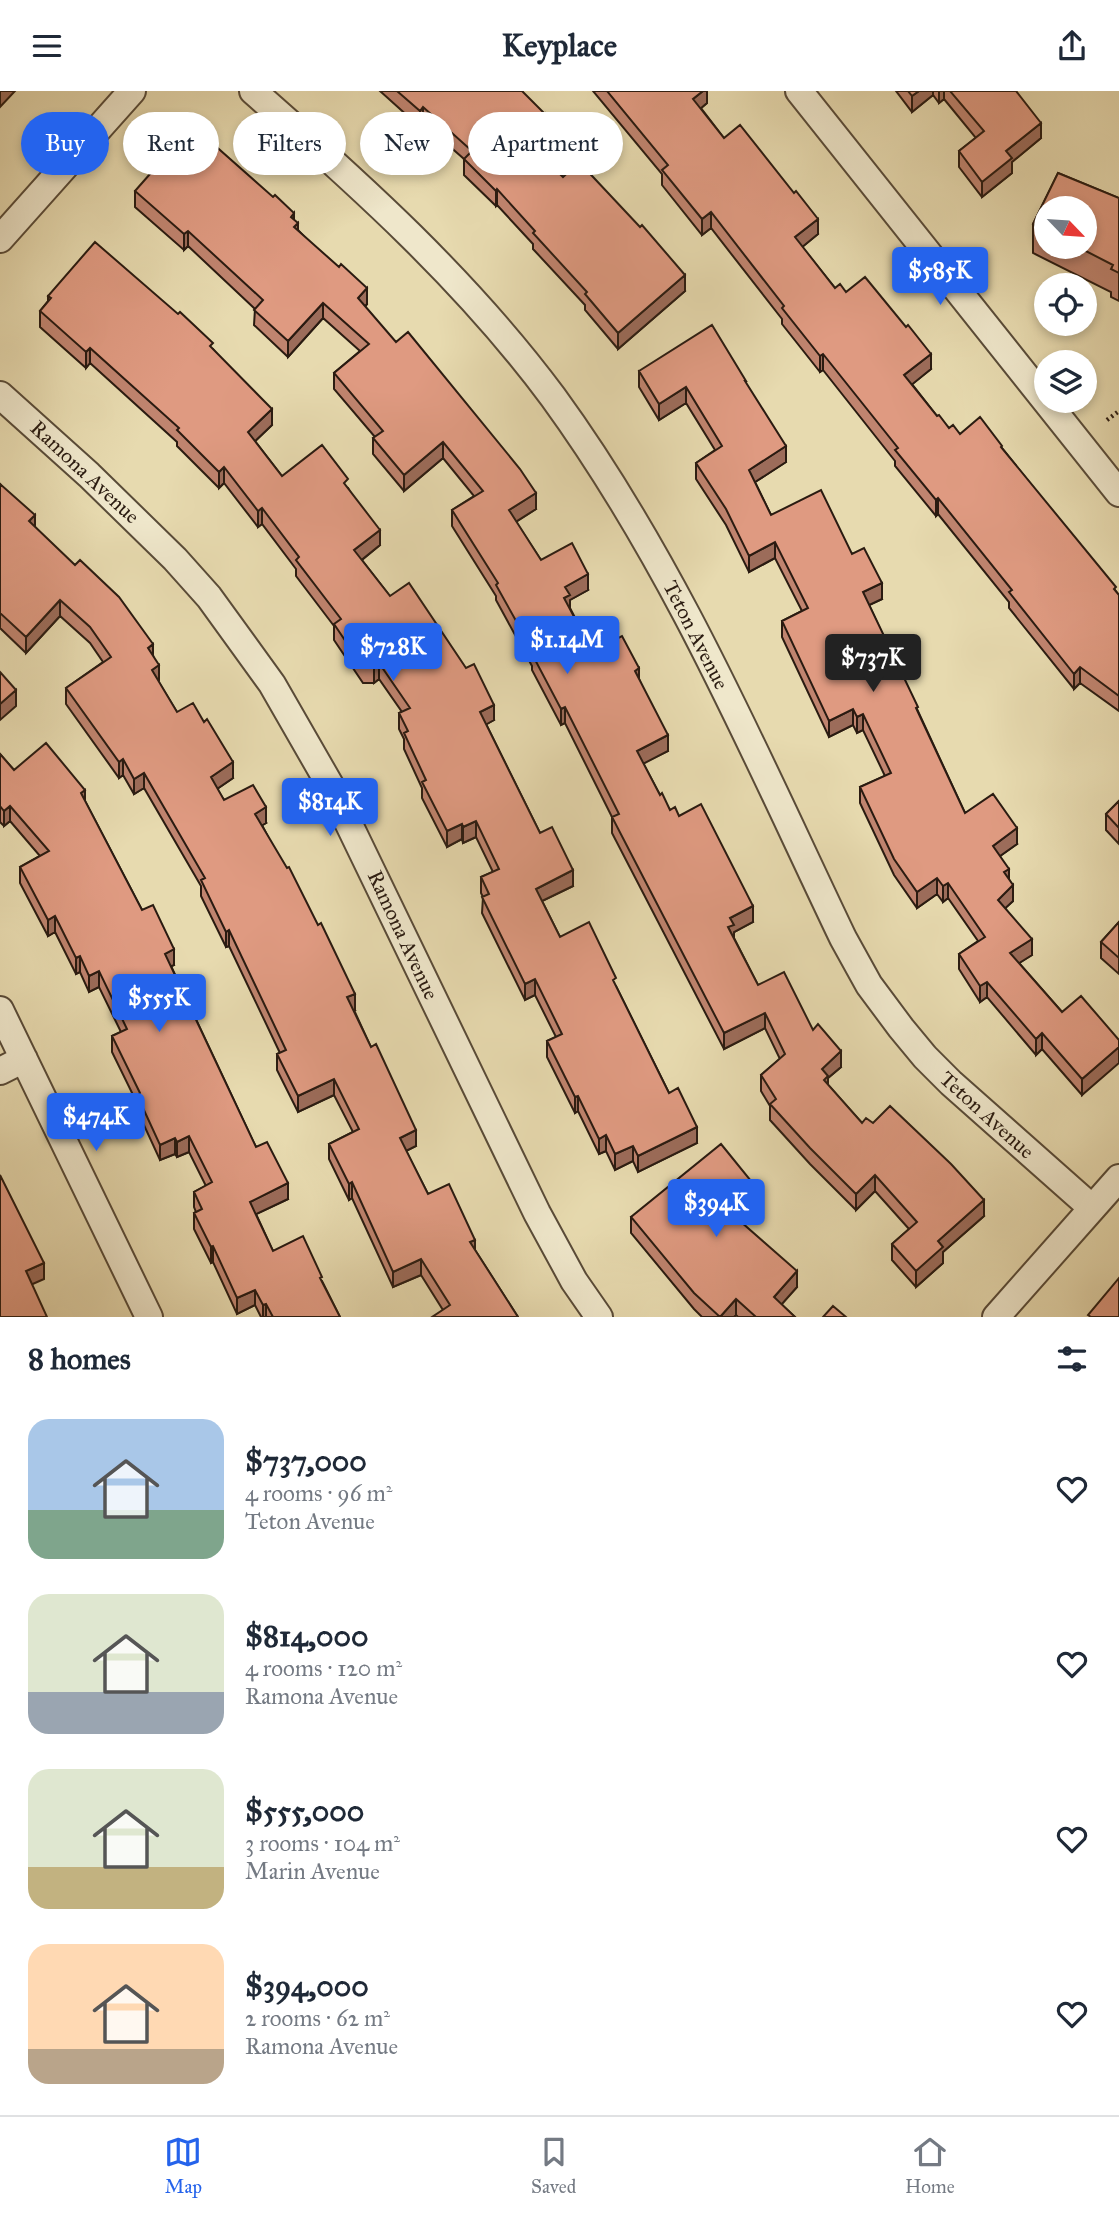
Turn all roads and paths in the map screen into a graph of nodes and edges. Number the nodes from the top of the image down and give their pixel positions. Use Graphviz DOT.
graph roads {
  1 [pos="132,91"];
  2 [pos="253,91"];
  3 [pos="799,91"];
  4 [pos="0,239"];
  5 [pos="0,395"];
  6 [pos="1119,411"];
  7 [pos="1107,421"];
  8 [pos="1119,493"];
  9 [pos="0,1010"];
  10 [pos="24,1059"];
  11 [pos="0,1071"];
  12 [pos="1119,1178"];
  13 [pos="1092,1209"];
  14 [pos="149,1317"];
  15 [pos="599,1317"];
  16 [pos="996,1317"];
  1 -- 4 [label="street"];
  2 -- 13 [label="street, Teton Avenue"];
  3 -- 8 [label="street"];
  5 -- 15 [label="street, Ramona Avenue"];
  6 -- 7 [label="path"];
  9 -- 10 [label="street"];
  10 -- 11 [label="street"];
  10 -- 14 [label="street"];
  12 -- 13 [label="street"];
  13 -- 16 [label="street"];
}
